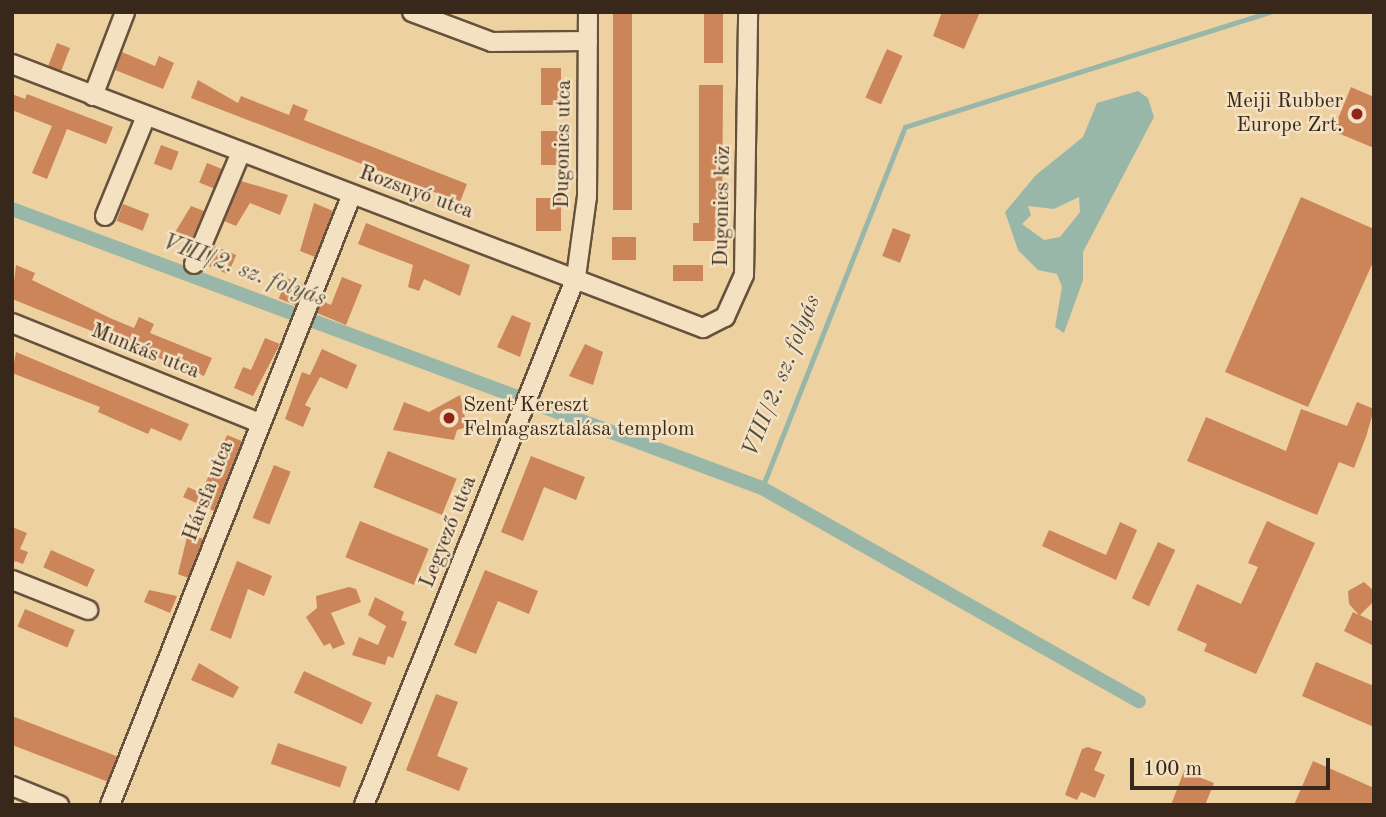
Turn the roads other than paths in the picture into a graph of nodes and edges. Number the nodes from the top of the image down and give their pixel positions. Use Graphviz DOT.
graph roads {
  1 [pos="125,12"];
  2 [pos="412,12"];
  3 [pos="588,12"];
  4 [pos="748,12"];
  5 [pos="588,41"];
  6 [pos="12,64"];
  7 [pos="93,96"];
  8 [pos="146,116"];
  9 [pos="241,152"];
  10 [pos="352,194"];
  11 [pos="105,216"];
  12 [pos="194,264"];
  13 [pos="576,277"];
  14 [pos="12,323"];
  15 [pos="260,423"];
  16 [pos="12,580"];
  17 [pos="88,610"];
  18 [pos="12,786"];
  19 [pos="59,805"];
  20 [pos="110,805"];
  21 [pos="364,805"];
  1 -- 7 [label="street"];
  2 -- 5 [label="street"];
  3 -- 5 [label="street, Dugonics utca"];
  4 -- 13 [label="street, Dugonics köz"];
  5 -- 13 [label="street, Dugonics utca"];
  6 -- 7 [label="street, Rozsnyó utca"];
  7 -- 8 [label="street, Rozsnyó utca"];
  8 -- 9 [label="street, Rozsnyó utca"];
  8 -- 11 [label="street"];
  9 -- 10 [label="street, Rozsnyó utca"];
  9 -- 12 [label="street"];
  10 -- 13 [label="street, Rozsnyó utca"];
  10 -- 15 [label="street, Hársfa utca"];
  13 -- 21 [label="street, Legyező utca"];
  14 -- 15 [label="street, Munkás utca"];
  15 -- 20 [label="street, Hársfa utca"];
  16 -- 17 [label="street"];
  18 -- 19 [label="street"];
}
